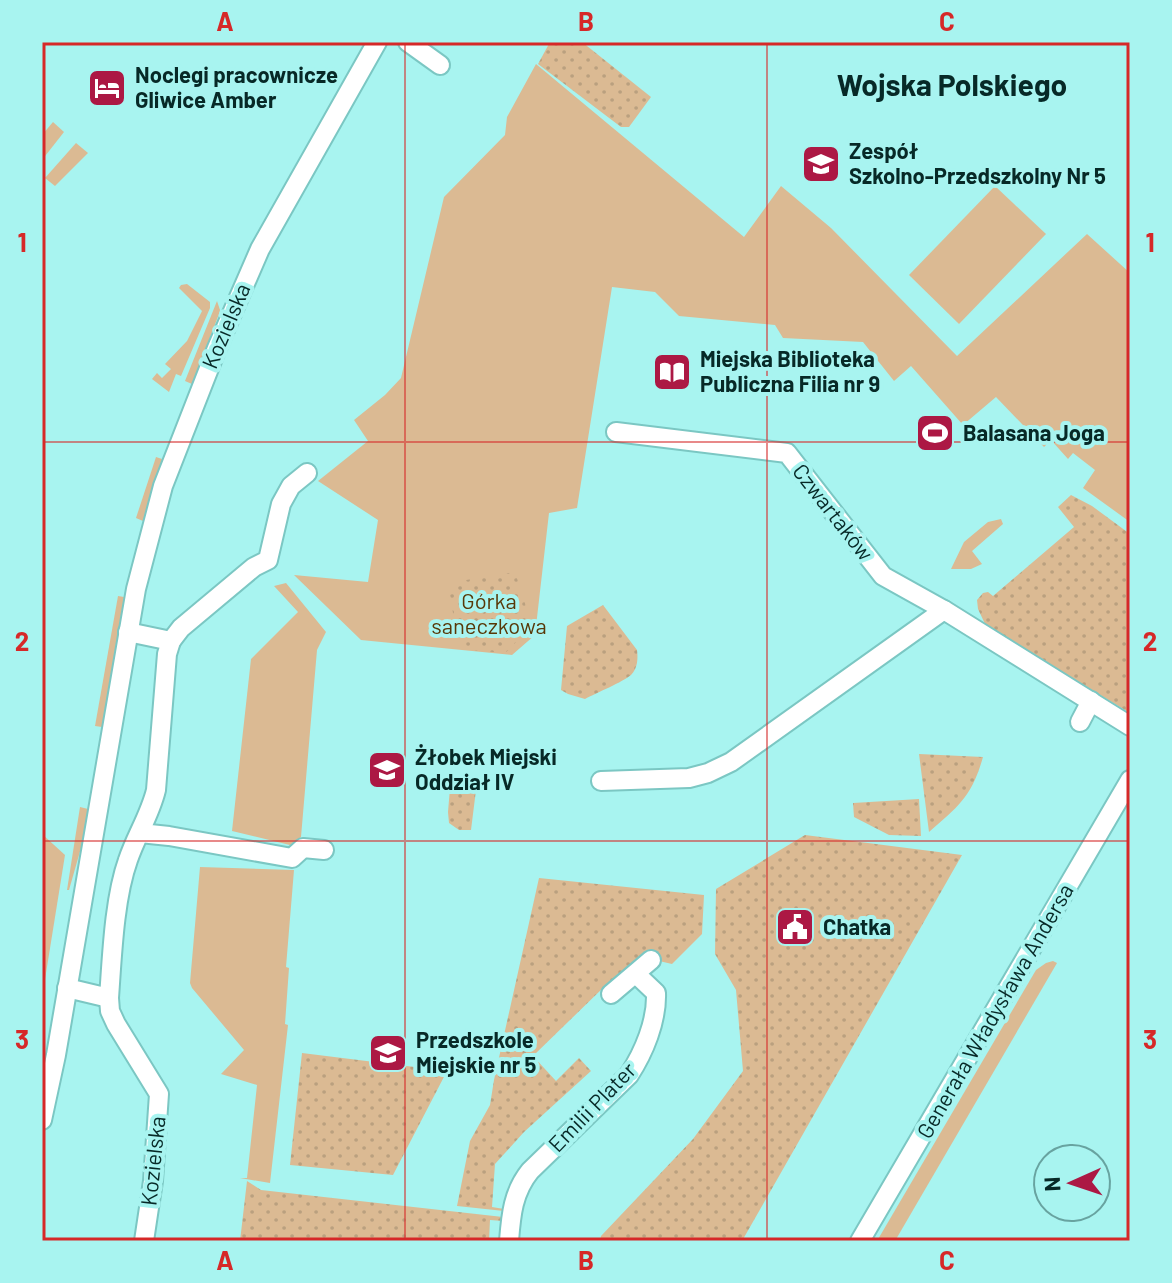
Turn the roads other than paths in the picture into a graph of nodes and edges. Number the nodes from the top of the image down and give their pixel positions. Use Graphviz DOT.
graph roads {
  1 [pos="377,42"];
  2 [pos="408,42"];
  3 [pos="440,65"];
  4 [pos="616,432"];
  5 [pos="307,473"];
  6 [pos="944,610"];
  7 [pos="128,632"];
  8 [pos="171,641"];
  9 [pos="1091,701"];
  10 [pos="1080,722"];
  11 [pos="1130,726"];
  12 [pos="1130,780"];
  13 [pos="601,781"];
  14 [pos="140,833"];
  15 [pos="324,850"];
  16 [pos="651,960"];
  17 [pos="636,974"];
  18 [pos="67,988"];
  19 [pos="611,994"];
  20 [pos="109,998"];
  21 [pos="42,1120"];
  22 [pos="144,1241"];
  23 [pos="509,1241"];
  24 [pos="860,1241"];
  1 -- 7 [label="street, Kozielska"];
  2 -- 3 [label="street"];
  4 -- 6 [label="street, Czwartaków"];
  5 -- 8 [label="street"];
  6 -- 9 [label="street, Czwartaków"];
  6 -- 13 [label="street"];
  7 -- 8 [label="street"];
  7 -- 18 [label="street, Kozielska"];
  8 -- 14 [label="street, Kozielska"];
  9 -- 10 [label="street"];
  9 -- 11 [label="street, Czwartaków"];
  12 -- 24 [label="street, Generała Władysława Andersa"];
  14 -- 15 [label="street"];
  14 -- 20 [label="street, Kozielska"];
  16 -- 17 [label="street"];
  17 -- 19 [label="street"];
  17 -- 23 [label="street, Emilii Plater"];
  18 -- 20 [label="street"];
  18 -- 21 [label="street, Kozielska"];
  20 -- 22 [label="street, Kozielska"];
}
